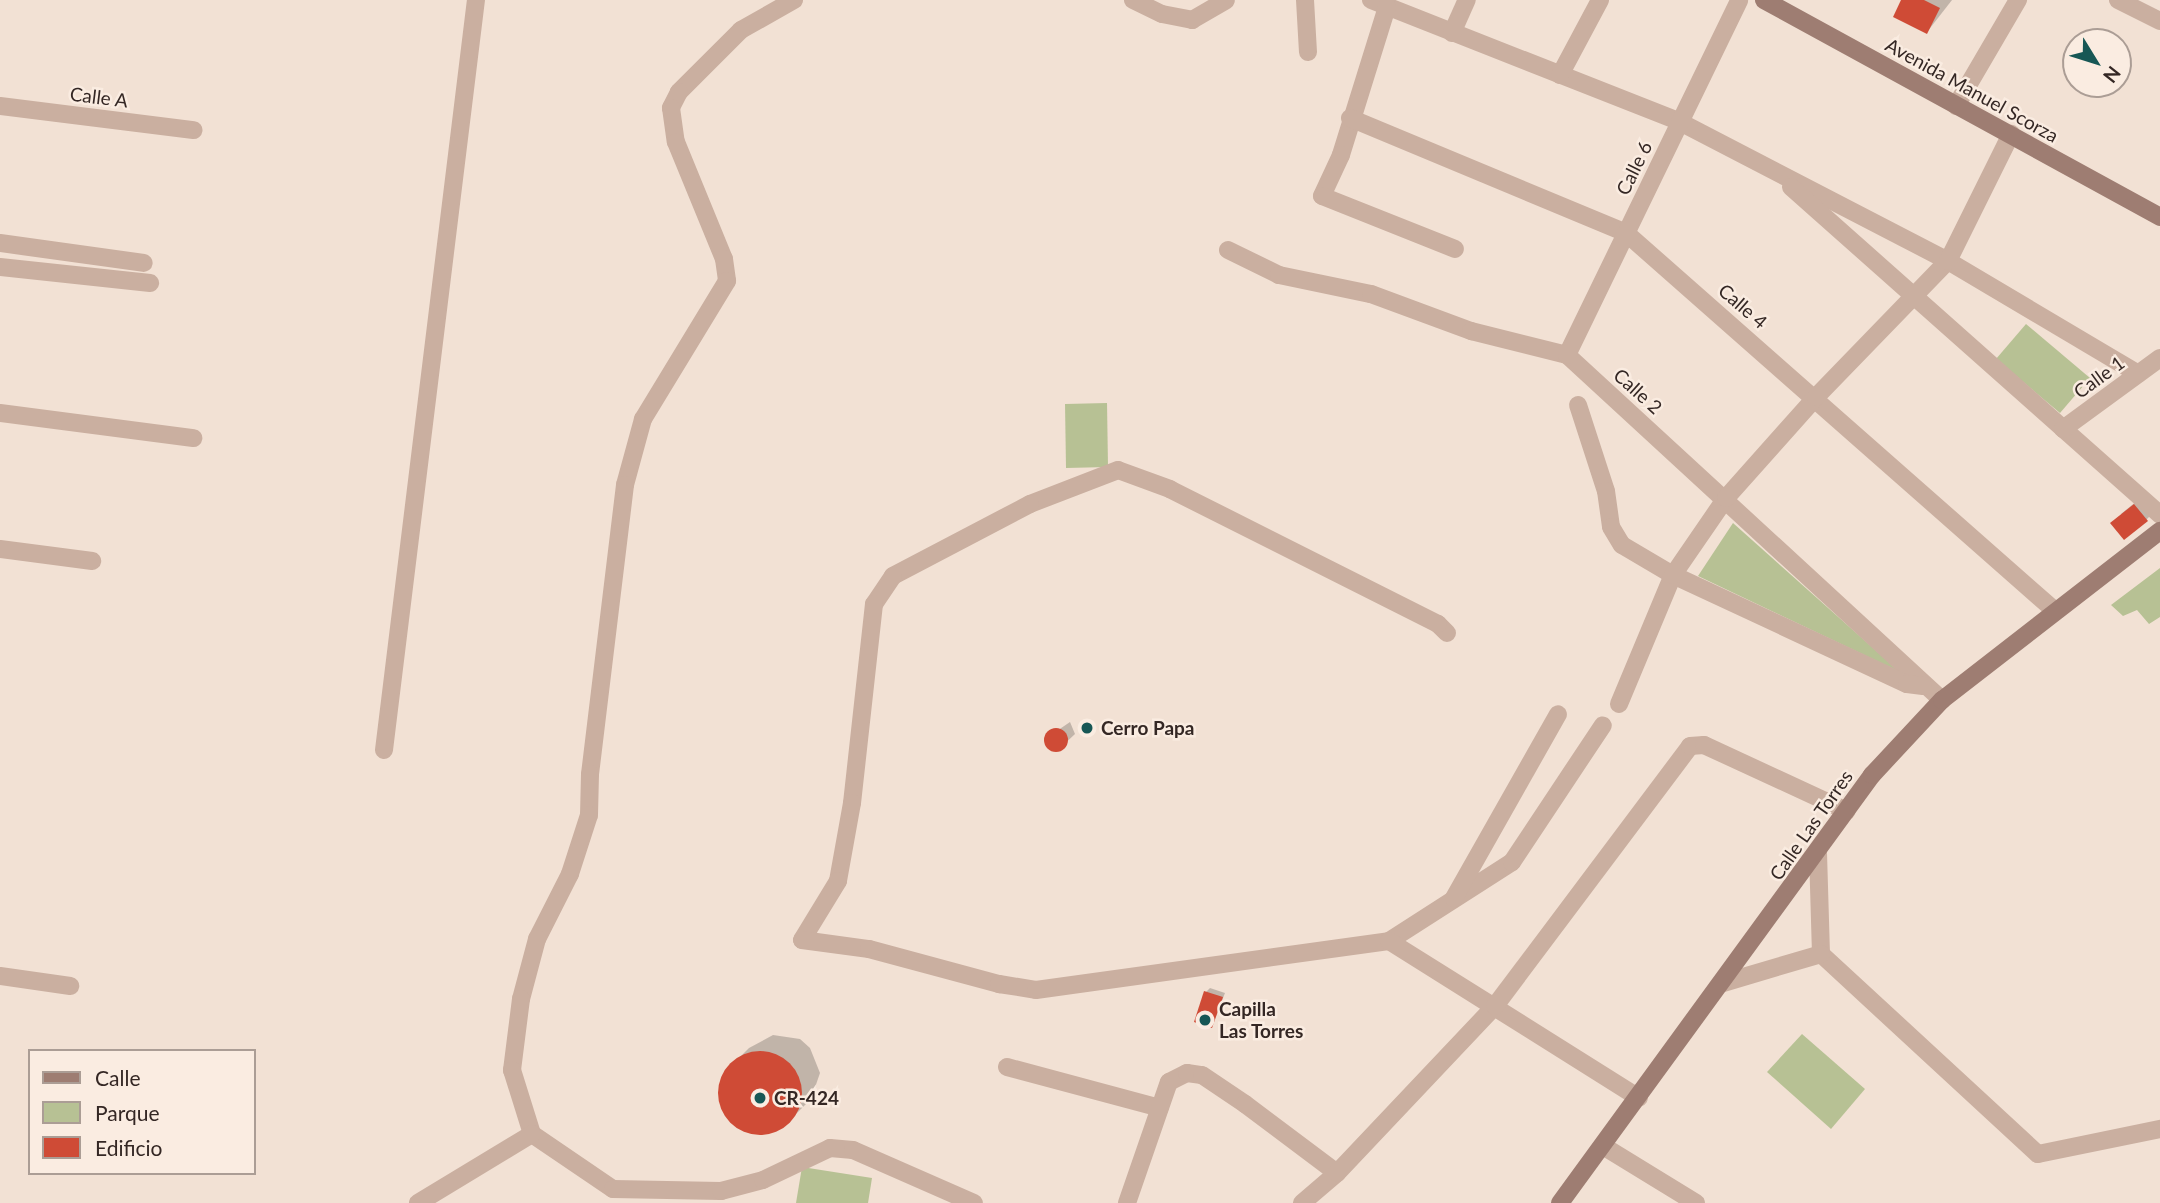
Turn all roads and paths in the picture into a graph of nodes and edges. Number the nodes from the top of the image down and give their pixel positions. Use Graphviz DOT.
graph roads {
  1 [pos="476,0"];
  2 [pos="794,0"];
  3 [pos="1133,0"];
  4 [pos="1226,0"];
  5 [pos="1305,0"];
  6 [pos="1467,0"];
  7 [pos="1600,0"];
  8 [pos="1739,0"];
  9 [pos="1765,0"];
  10 [pos="2018,0"];
  11 [pos="2118,0"];
  12 [pos="1379,3"];
  13 [pos="2160,22"];
  14 [pos="1452,33"];
  15 [pos="1308,52"];
  16 [pos="1560,75"];
  17 [pos="0,106"];
  18 [pos="1956,106"];
  19 [pos="1350,118"];
  20 [pos="1680,122"];
  21 [pos="194,130"];
  22 [pos="2011,134"];
  23 [pos="1773,170"];
  24 [pos="2160,217"];
  25 [pos="1626,233"];
  26 [pos="0,243"];
  27 [pos="1455,249"];
  28 [pos="1228,250"];
  29 [pos="1948,261"];
  30 [pos="144,263"];
  31 [pos="0,267"];
  32 [pos="149,284"];
  33 [pos="1914,299"];
  34 [pos="1567,355"];
  35 [pos="2160,358"];
  36 [pos="2138,374"];
  37 [pos="1816,397"];
  38 [pos="1578,405"];
  39 [pos="0,412"];
  40 [pos="2063,429"];
  41 [pos="193,438"];
  42 [pos="1726,498"];
  43 [pos="2160,515"];
  44 [pos="2160,531"];
  45 [pos="0,549"];
  46 [pos="92,561"];
  47 [pos="1673,575"];
  48 [pos="2056,611"];
  49 [pos="1447,633"];
  50 [pos="1923,686"];
  51 [pos="1942,700"];
  52 [pos="1619,704"];
  53 [pos="1558,714"];
  54 [pos="1603,725"];
  55 [pos="384,750"];
  56 [pos="1847,811"];
  57 [pos="1818,853"];
  58 [pos="1454,898"];
  59 [pos="1389,941"];
  60 [pos="1821,954"];
  61 [pos="0,976"];
  62 [pos="1723,983"];
  63 [pos="70,986"];
  64 [pos="1495,1006"];
  65 [pos="1007,1067"];
  66 [pos="1639,1098"];
  67 [pos="1160,1108"];
  68 [pos="2160,1129"];
  69 [pos="531,1134"];
  70 [pos="1603,1146"];
  71 [pos="1337,1173"];
  72 [pos="932,1188"];
  73 [pos="418,1203"];
  74 [pos="948,1203"];
  75 [pos="974,1203"];
  76 [pos="1127,1203"];
  77 [pos="1302,1203"];
  78 [pos="1560,1203"];
  79 [pos="1696,1203"];
  1 -- 55 [label="street"];
  2 -- 69 [label="street"];
  3 -- 4 [label="street"];
  5 -- 15 [label="street"];
  6 -- 14 [label="street"];
  7 -- 16 [label="street"];
  8 -- 20 [label="street, Calle 6"];
  9 -- 18 [label="street, Avenida Manuel Scorza"];
  10 -- 18 [label="street"];
  11 -- 13 [label="street"];
  12 -- 14 [label="street"];
  12 -- 19 [label="street"];
  14 -- 16 [label="street"];
  16 -- 20 [label="street"];
  17 -- 21 [label="street, Calle A"];
  18 -- 22 [label="street, Avenida Manuel Scorza"];
  19 -- 25 [label="street, Calle 4"];
  19 -- 27 [label="street"];
  20 -- 23 [label="street"];
  20 -- 25 [label="street, Calle 6"];
  22 -- 24 [label="street, Avenida Manuel Scorza"];
  22 -- 29 [label="street"];
  23 -- 29 [label="street"];
  23 -- 33 [label="street"];
  25 -- 34 [label="street, Calle 6"];
  25 -- 37 [label="street, Calle 4"];
  26 -- 30 [label="street"];
  28 -- 34 [label="street, Calle 2"];
  29 -- 33 [label="street"];
  29 -- 36 [label="street"];
  31 -- 32 [label="street"];
  33 -- 37 [label="street"];
  33 -- 40 [label="street"];
  34 -- 42 [label="street, Calle 2"];
  35 -- 36 [label="street, Calle 1"];
  36 -- 40 [label="street, Calle 1"];
  37 -- 42 [label="street"];
  37 -- 48 [label="street, Calle 4"];
  38 -- 47 [label="street"];
  39 -- 41 [label="street"];
  40 -- 43 [label="street"];
  42 -- 47 [label="street"];
  42 -- 50 [label="street, Calle 2"];
  44 -- 48 [label="street, Calle Las Torres"];
  45 -- 46 [label="street"];
  47 -- 50 [label="street"];
  47 -- 52 [label="street"];
  48 -- 51 [label="street, Calle Las Torres"];
  49 -- 59 [label="street"];
  50 -- 51 [label="street, Calle 2"];
  51 -- 56 [label="street, Calle Las Torres"];
  53 -- 58 [label="street"];
  54 -- 58 [label="street"];
  56 -- 57 [label="street, Calle Las Torres"];
  56 -- 64 [label="street"];
  57 -- 60 [label="street"];
  57 -- 62 [label="street, Calle Las Torres"];
  58 -- 59 [label="street"];
  59 -- 64 [label="street"];
  60 -- 62 [label="street"];
  60 -- 68 [label="street"];
  61 -- 63 [label="street"];
  62 -- 66 [label="street, Calle Las Torres"];
  64 -- 66 [label="street"];
  64 -- 71 [label="street"];
  65 -- 67 [label="street"];
  66 -- 70 [label="street, Calle Las Torres"];
  67 -- 71 [label="street"];
  67 -- 76 [label="street"];
  69 -- 72 [label="street"];
  69 -- 73 [label="street"];
  70 -- 78 [label="street, Calle Las Torres"];
  70 -- 79 [label="street"];
  71 -- 77 [label="street"];
  72 -- 74 [label="street"];
  72 -- 75 [label="street"];
}
